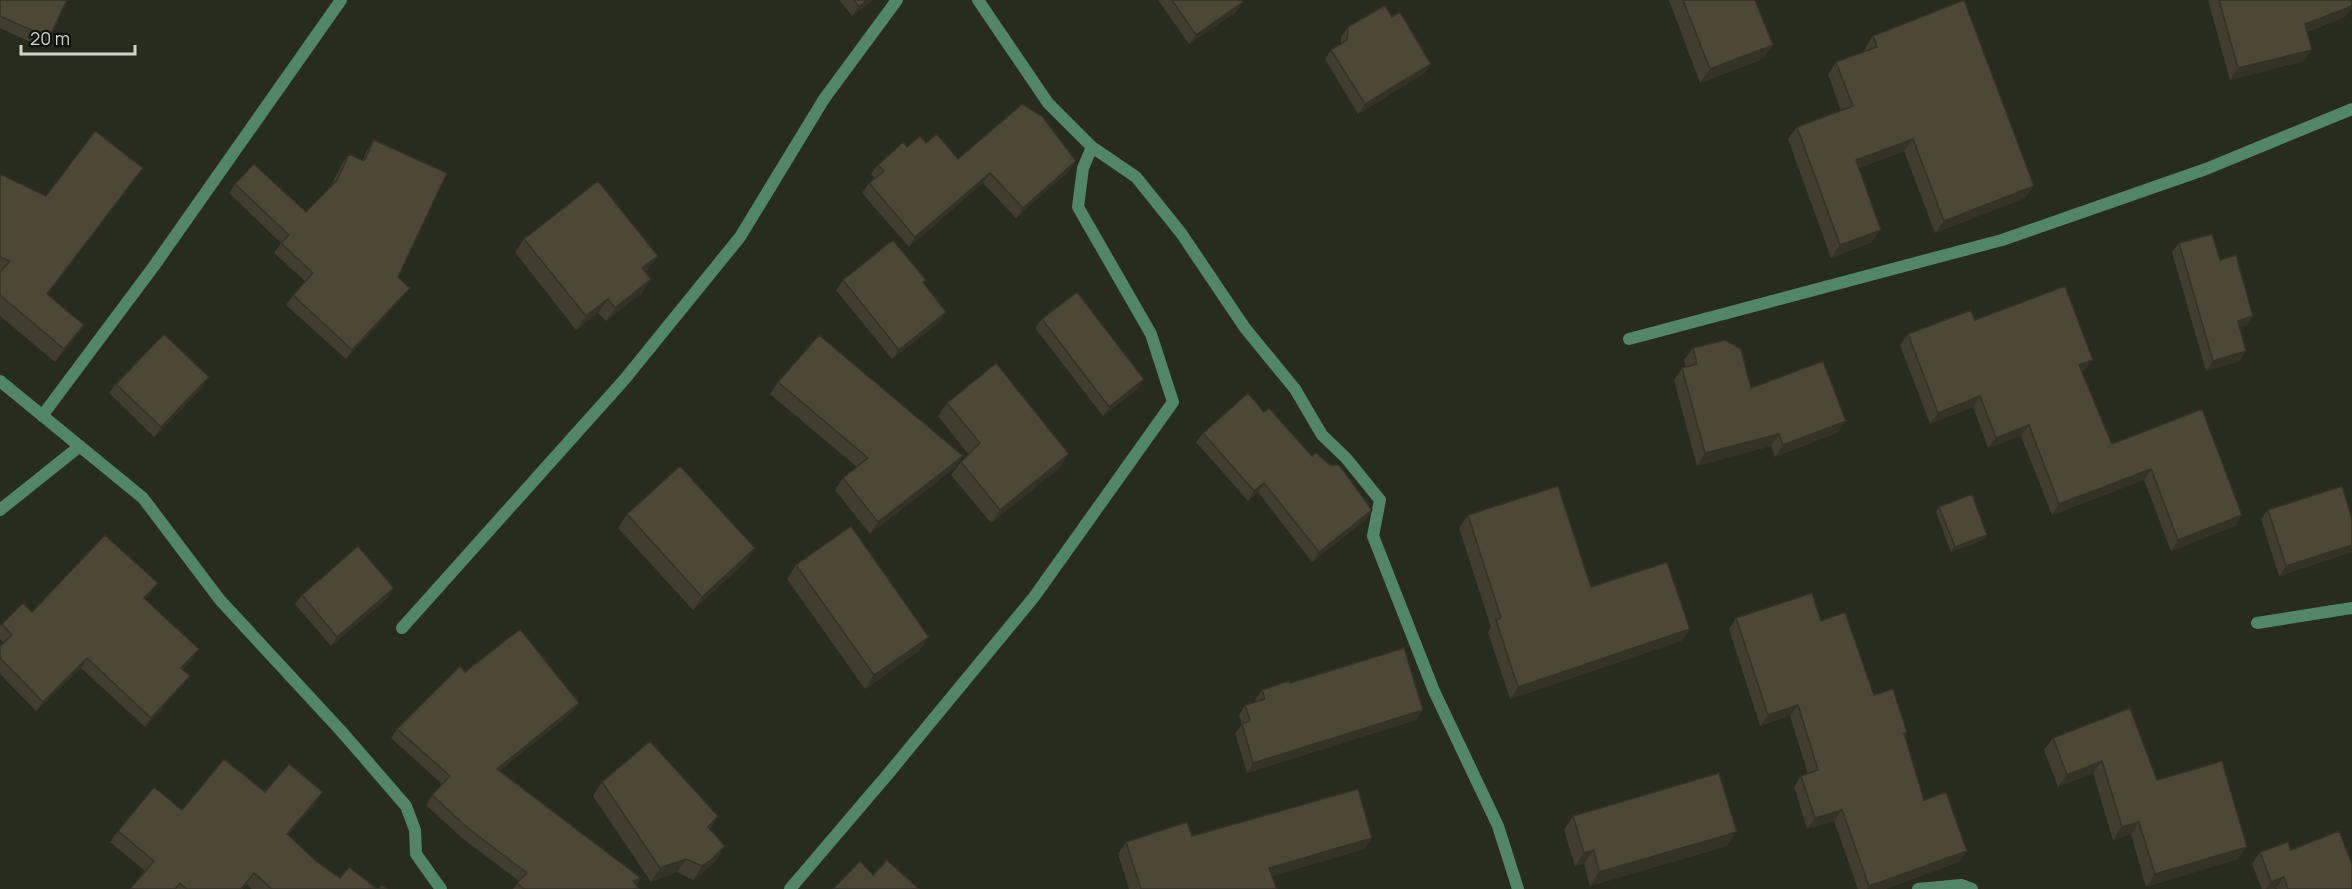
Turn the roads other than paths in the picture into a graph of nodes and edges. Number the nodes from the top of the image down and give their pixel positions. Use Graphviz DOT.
graph roads {
  1 [pos="341,0"];
  2 [pos="897,0"];
  3 [pos="978,0"];
  4 [pos="2352,109"];
  5 [pos="1092,147"];
  6 [pos="1629,339"];
  7 [pos="0,381"];
  8 [pos="42,416"];
  9 [pos="80,446"];
  10 [pos="0,510"];
  11 [pos="2352,608"];
  12 [pos="2257,624"];
  13 [pos="402,628"];
  14 [pos="441,889"];
  15 [pos="790,889"];
  16 [pos="1518,889"];
  17 [pos="1918,889"];
  18 [pos="1972,889"];
  1 -- 8 [label="street"];
  2 -- 13 [label="street"];
  3 -- 5 [label="street"];
  4 -- 6 [label="street"];
  5 -- 15 [label="street"];
  5 -- 16 [label="street"];
  7 -- 8 [label="street"];
  8 -- 9 [label="street"];
  9 -- 10 [label="street"];
  9 -- 14 [label="street"];
  11 -- 12 [label="street"];
  17 -- 18 [label="street"];
}
